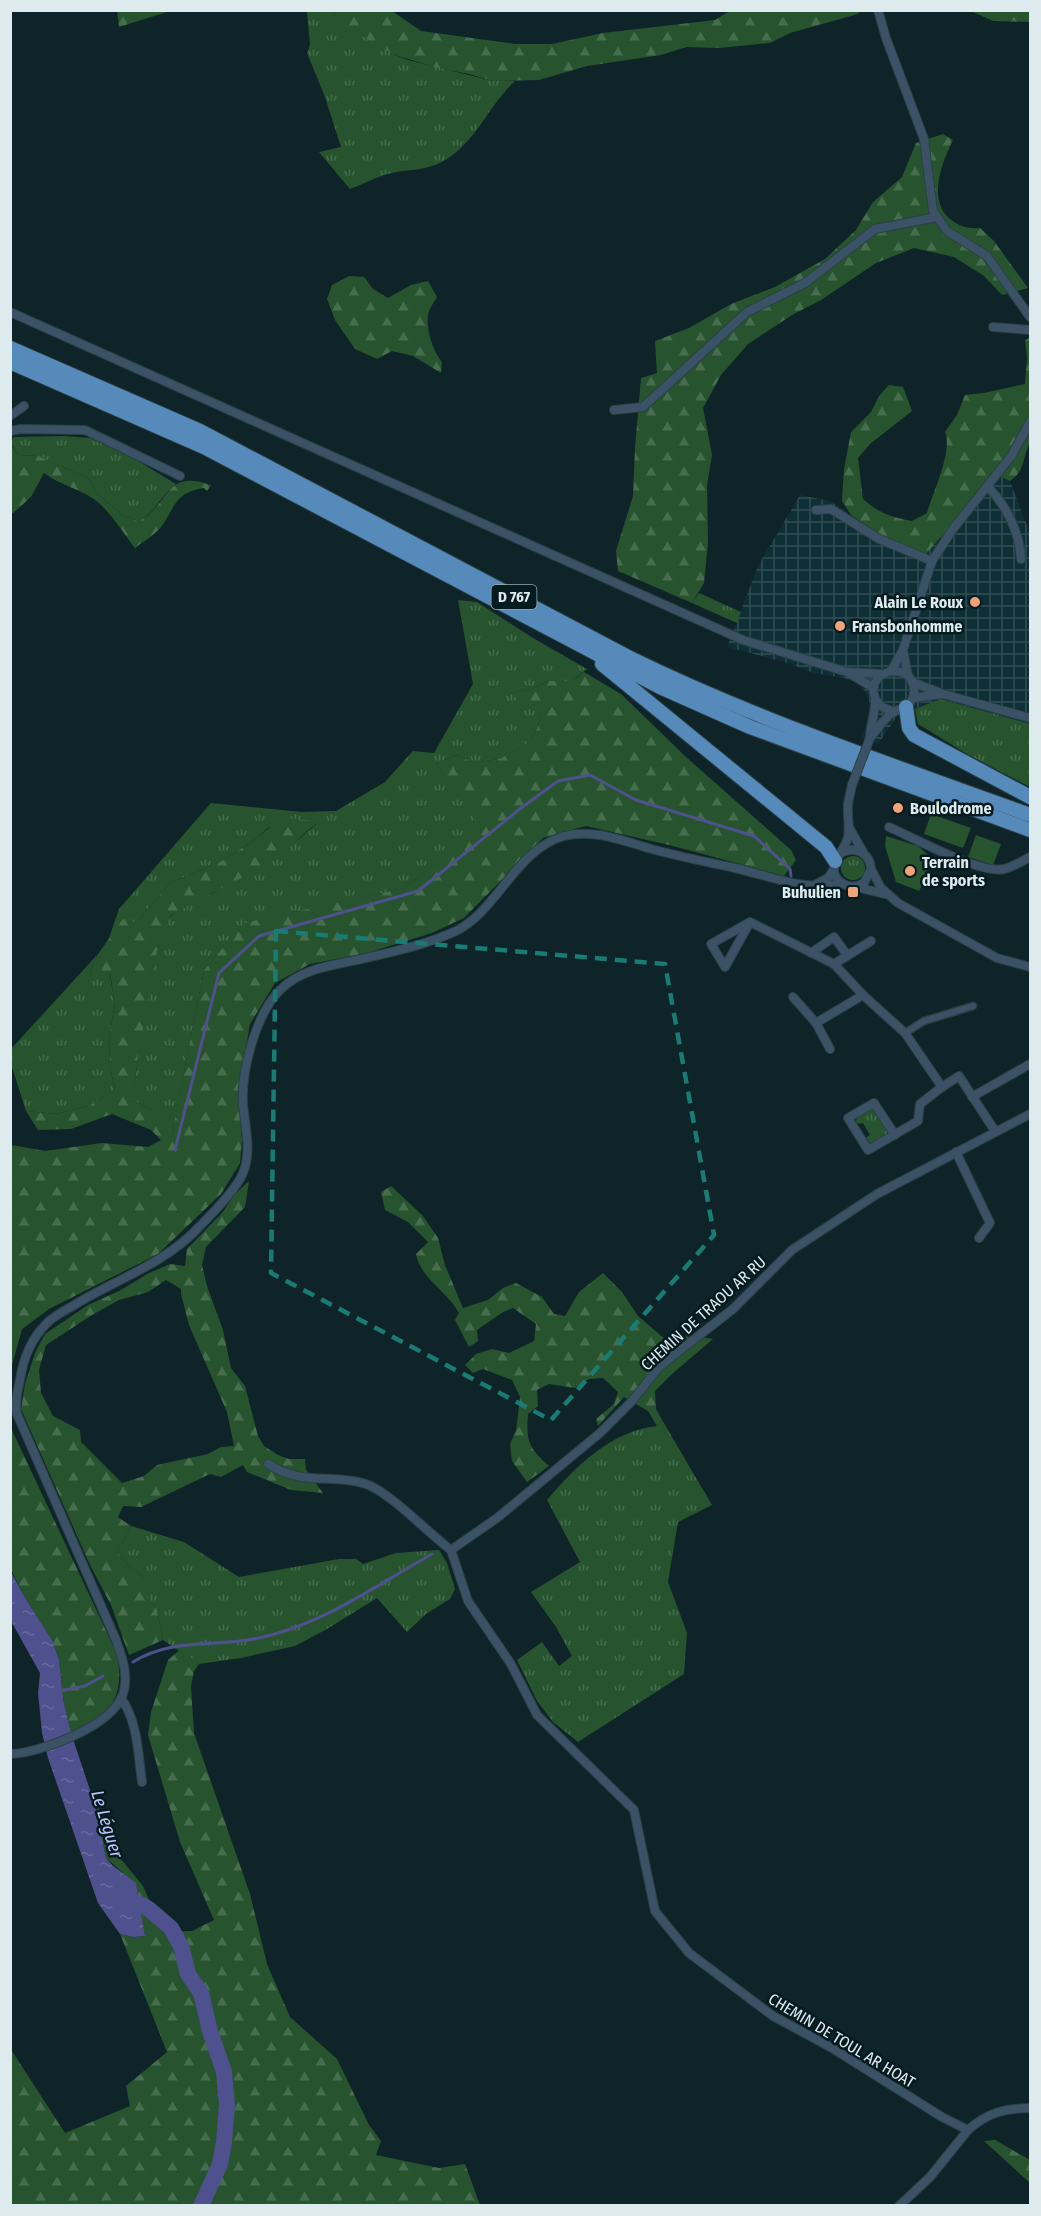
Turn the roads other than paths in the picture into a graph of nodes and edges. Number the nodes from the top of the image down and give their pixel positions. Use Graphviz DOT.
graph roads {
  1 [pos="878,10"];
  2 [pos="937,216"];
  3 [pos="10,312"];
  4 [pos="1030,317"];
  5 [pos="993,327"];
  6 [pos="1030,330"];
  7 [pos="10,348"];
  8 [pos="10,362"];
  9 [pos="24,406"];
  10 [pos="614,410"];
  11 [pos="10,416"];
  12 [pos="1030,422"];
  13 [pos="10,430"];
  14 [pos="180,476"];
  15 [pos="988,487"];
  16 [pos="816,510"];
  17 [pos="1022,559"];
  18 [pos="932,561"];
  19 [pos="582,648"];
  20 [pos="903,651"];
  21 [pos="846,672"];
  22 [pos="887,672"];
  23 [pos="910,679"];
  24 [pos="874,692"];
  25 [pos="943,694"];
  26 [pos="905,706"];
  27 [pos="1030,718"];
  28 [pos="870,738"];
  29 [pos="1030,797"];
  30 [pos="1030,815"];
  31 [pos="849,827"];
  32 [pos="889,827"];
  33 [pos="1030,830"];
  34 [pos="864,853"];
  35 [pos="1030,857"];
  36 [pos="837,861"];
  37 [pos="872,869"];
  38 [pos="843,884"];
  39 [pos="814,886"];
  40 [pos="855,886"];
  41 [pos="886,894"];
  42 [pos="750,922"];
  43 [pos="871,940"];
  44 [pos="811,953"];
  45 [pos="847,956"];
  46 [pos="834,964"];
  47 [pos="1030,967"];
  48 [pos="863,995"];
  49 [pos="793,997"];
  50 [pos="973,1006"];
  51 [pos="816,1023"];
  52 [pos="905,1033"];
  53 [pos="830,1050"];
  54 [pos="1030,1064"];
  55 [pos="942,1087"];
  56 [pos="972,1097"];
  57 [pos="1030,1114"];
  58 [pos="995,1131"];
  59 [pos="895,1135"];
  60 [pos="956,1152"];
  61 [pos="979,1238"];
  62 [pos="268,1464"];
  63 [pos="451,1550"];
  64 [pos="121,1698"];
  65 [pos="10,1754"];
  66 [pos="142,1782"];
  67 [pos="1030,2108"];
  68 [pos="968,2130"];
  69 [pos="900,2205"];
  1 -- 2 [label="street"];
  2 -- 4 [label="street"];
  2 -- 10 [label="street"];
  3 -- 21 [label="street"];
  5 -- 6 [label="street"];
  7 -- 30 [label="highway, D 767"];
  8 -- 19 [label="highway, D 767"];
  9 -- 11 [label="street"];
  12 -- 15 [label="street"];
  13 -- 14 [label="street"];
  15 -- 17 [label="street"];
  15 -- 18 [label="street"];
  16 -- 18 [label="street"];
  18 -- 20 [label="street"];
  19 -- 33 [label="highway, D 767"];
  19 -- 36 [label="highway"];
  20 -- 22 [label="street"];
  20 -- 23 [label="street"];
  21 -- 22 [label="street"];
  21 -- 24 [label="street"];
  22 -- 23 [label="street"];
  22 -- 24 [label="street"];
  23 -- 25 [label="street"];
  23 -- 26 [label="street"];
  24 -- 26 [label="street"];
  24 -- 28 [label="street"];
  25 -- 26 [label="street"];
  25 -- 27 [label="street"];
  26 -- 28 [label="street"];
  26 -- 29 [label="highway"];
  28 -- 31 [label="street, bridge"];
  31 -- 34 [label="street"];
  31 -- 36 [label="street"];
  32 -- 35 [label="street"];
  34 -- 36 [label="street"];
  34 -- 37 [label="street"];
  36 -- 38 [label="street"];
  36 -- 39 [label="street"];
  37 -- 40 [label="street"];
  37 -- 41 [label="street"];
  38 -- 39 [label="street"];
  38 -- 40 [label="street"];
  39 -- 64 [label="street"];
  40 -- 41 [label="street"];
  41 -- 47 [label="street"];
  42 -- 42 [label="street"];
  42 -- 44 [label="street"];
  43 -- 45 [label="street"];
  44 -- 45 [label="street"];
  44 -- 46 [label="street"];
  45 -- 46 [label="street"];
  46 -- 48 [label="street"];
  48 -- 51 [label="street"];
  48 -- 52 [label="street"];
  49 -- 51 [label="street"];
  50 -- 52 [label="street"];
  51 -- 53 [label="street"];
  52 -- 55 [label="street"];
  54 -- 56 [label="street"];
  55 -- 56 [label="street"];
  55 -- 59 [label="street"];
  56 -- 58 [label="street"];
  57 -- 58 [label="street, CHEMIN DE TRAOU AR RU"];
  58 -- 60 [label="street, CHEMIN DE TRAOU AR RU"];
  59 -- 59 [label="street"];
  60 -- 61 [label="street"];
  60 -- 63 [label="street, CHEMIN DE TRAOU AR RU"];
  62 -- 63 [label="street"];
  63 -- 68 [label="street, CHEMIN DE TOUL AR HOAT"];
  64 -- 65 [label="street"];
  64 -- 66 [label="street"];
  67 -- 68 [label="street"];
  68 -- 69 [label="street"];
}
